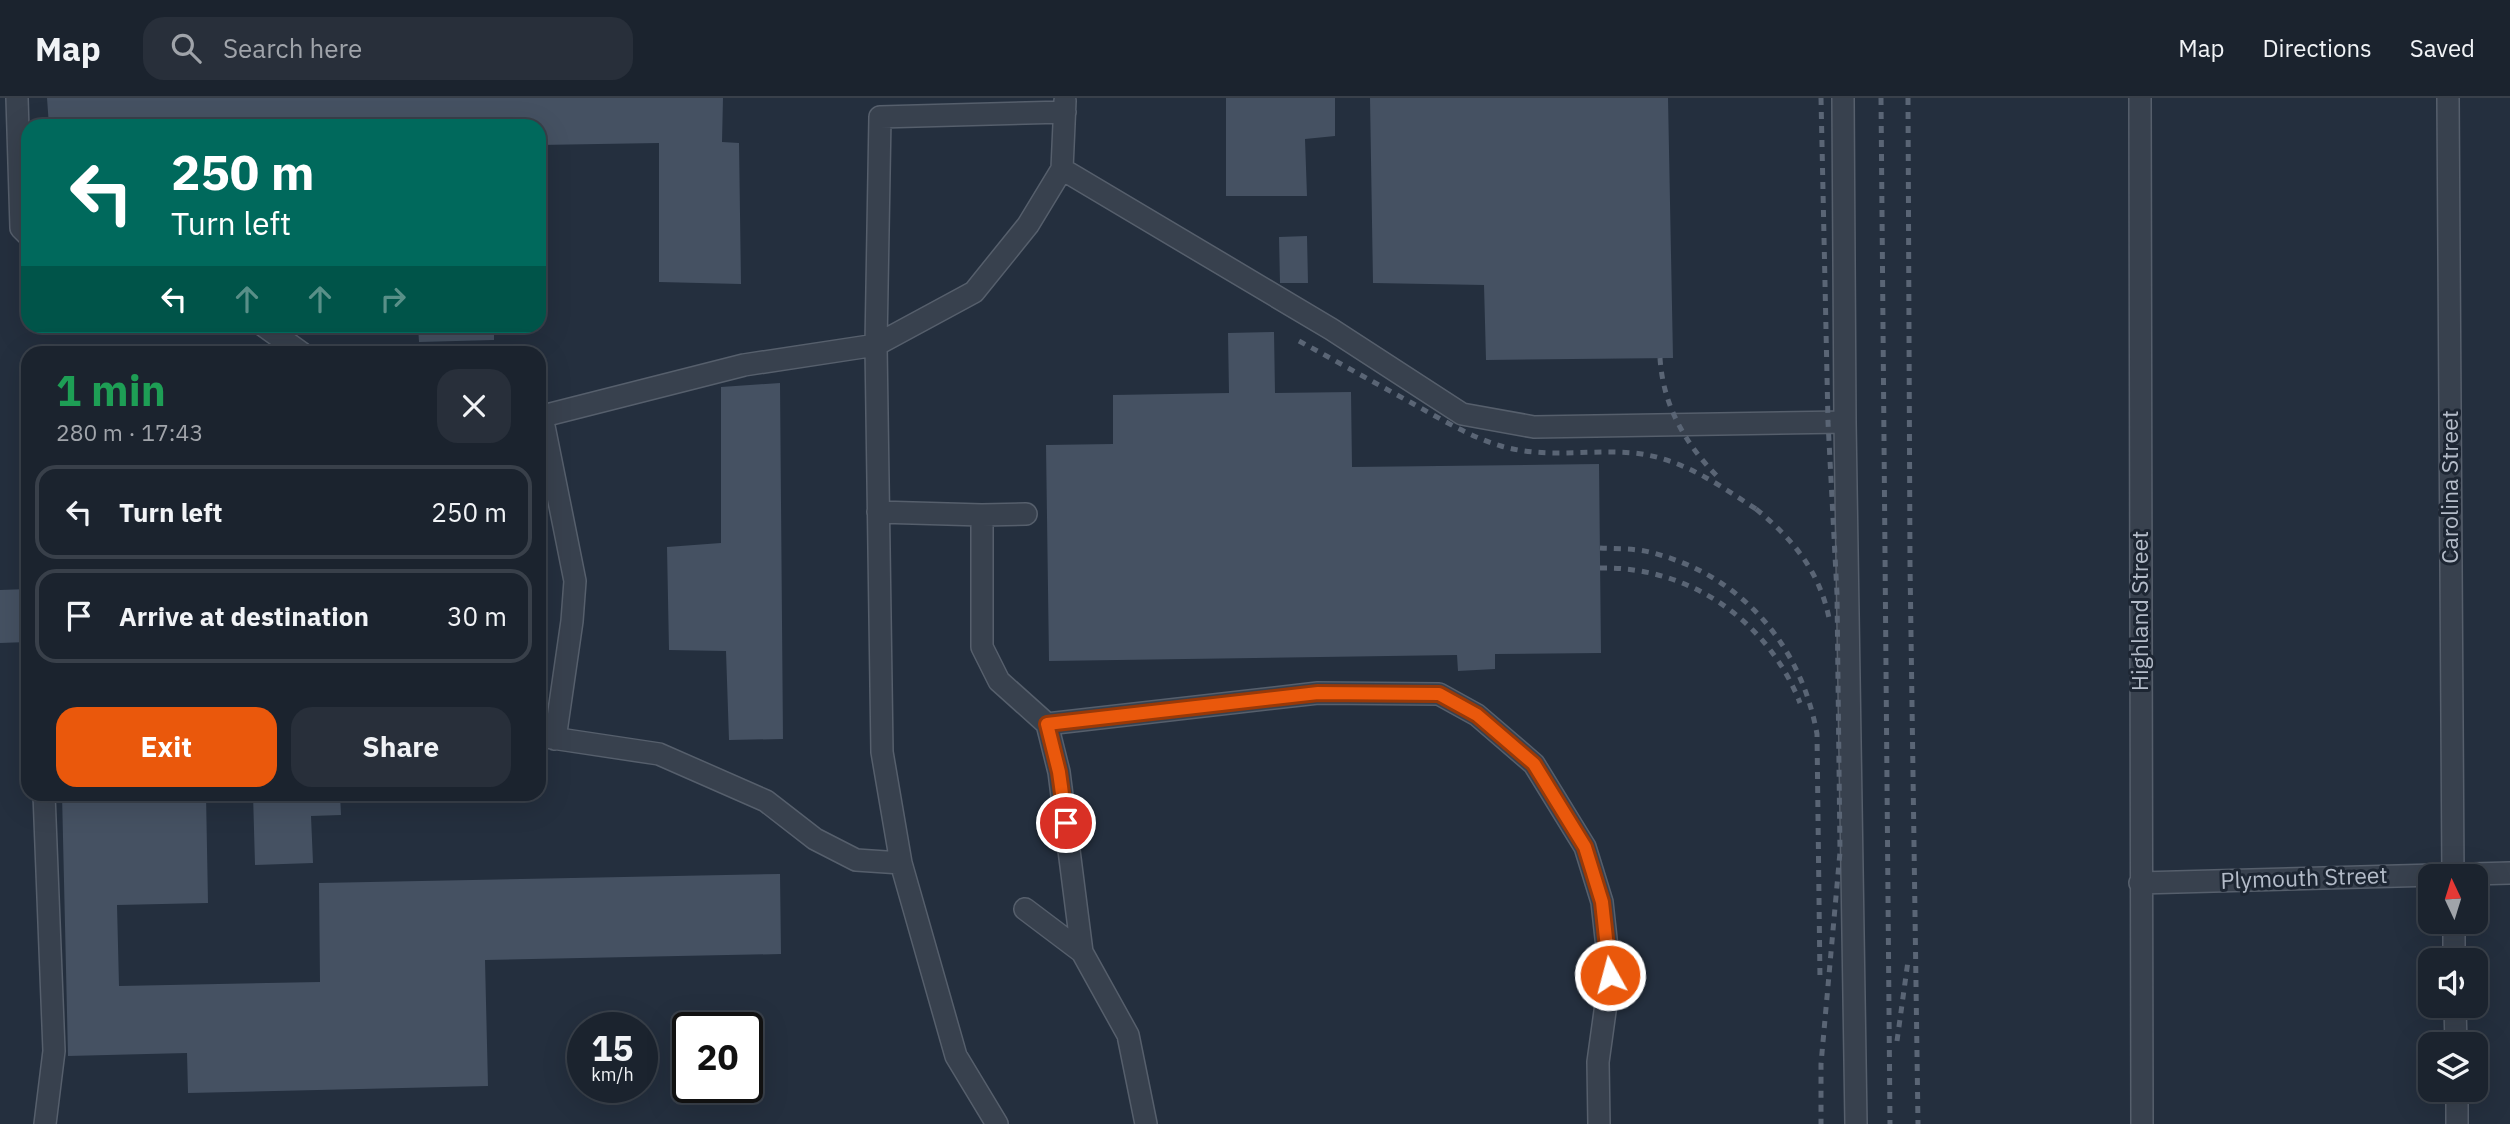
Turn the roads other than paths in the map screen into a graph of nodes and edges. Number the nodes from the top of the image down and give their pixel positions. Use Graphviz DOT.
graph roads {
  1 [pos="17,98"];
  2 [pos="1843,98"];
  3 [pos="2140,98"];
  4 [pos="2448,98"];
  5 [pos="1065,105"];
  6 [pos="1062,169"];
  7 [pos="21,228"];
  8 [pos="274,333"];
  9 [pos="876,345"];
  10 [pos="292,346"];
  11 [pos="546,415"];
  12 [pos="1845,422"];
  13 [pos="546,445"];
  14 [pos="878,512"];
  15 [pos="1026,514"];
  16 [pos="982,515"];
  17 [pos="1047,724"];
  18 [pos="547,737"];
  19 [pos="44,801"];
  20 [pos="901,863"];
  21 [pos="2453,864"];
  22 [pos="2510,873"];
  23 [pos="2488,874"];
  24 [pos="2418,876"];
  25 [pos="2140,883"];
  26 [pos="1025,909"];
  27 [pos="1082,952"];
  28 [pos="2457,1102"];
  29 [pos="45,1124"];
  30 [pos="997,1124"];
  31 [pos="1146,1124"];
  32 [pos="1599,1124"];
  33 [pos="1856,1124"];
  34 [pos="2142,1124"];
  35 [pos="2457,1124"];
  1 -- 7 [label="street"];
  2 -- 12 [label="street"];
  3 -- 25 [label="street, Highland Street"];
  4 -- 21 [label="street, Carolina Street"];
  5 -- 6 [label="street"];
  5 -- 9 [label="street"];
  6 -- 9 [label="street"];
  6 -- 12 [label="street"];
  8 -- 10 [label="street"];
  9 -- 11 [label="street"];
  9 -- 14 [label="street"];
  12 -- 33 [label="street"];
  13 -- 18 [label="street"];
  14 -- 16 [label="street"];
  14 -- 20 [label="street"];
  15 -- 16 [label="street"];
  16 -- 17 [label="street"];
  17 -- 27 [label="street"];
  17 -- 32 [label="street"];
  18 -- 20 [label="street"];
  19 -- 29 [label="street"];
  20 -- 30 [label="street"];
  22 -- 23 [label="street, Plymouth Street"];
  24 -- 25 [label="street, Plymouth Street"];
  25 -- 34 [label="street, Highland Street"];
  26 -- 27 [label="street"];
  27 -- 31 [label="street"];
  28 -- 35 [label="street"];
}
